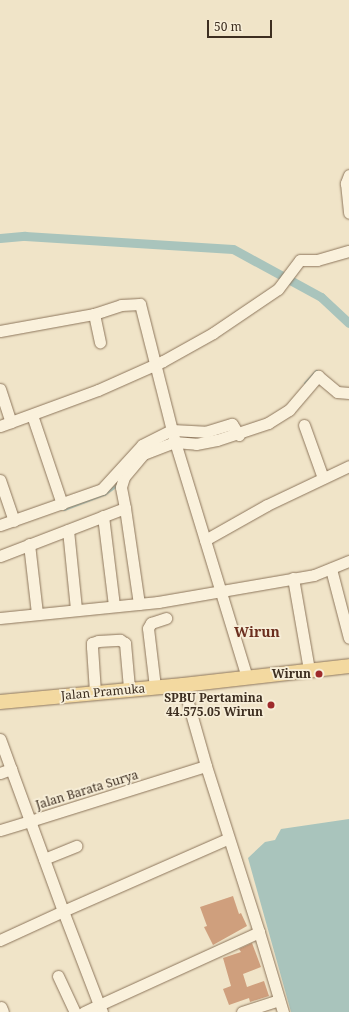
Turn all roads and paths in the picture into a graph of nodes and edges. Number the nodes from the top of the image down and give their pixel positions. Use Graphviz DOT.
graph roads {
  1 [pos="349,175"];
  2 [pos="349,213"];
  3 [pos="349,251"];
  4 [pos="94,314"];
  5 [pos="0,330"];
  6 [pos="100,342"];
  7 [pos="155,364"];
  8 [pos="0,389"];
  9 [pos="349,393"];
  10 [pos="32,415"];
  11 [pos="11,422"];
  12 [pos="304,424"];
  13 [pos="0,426"];
  14 [pos="174,436"];
  15 [pos="349,466"];
  16 [pos="323,478"];
  17 [pos="0,480"];
  18 [pos="62,504"];
  19 [pos="125,508"];
  20 [pos="103,516"];
  21 [pos="14,520"];
  22 [pos="0,525"];
  23 [pos="68,530"];
  24 [pos="205,540"];
  25 [pos="29,544"];
  26 [pos="0,556"];
  27 [pos="349,561"];
  28 [pos="331,569"];
  29 [pos="293,578"];
  30 [pos="221,590"];
  31 [pos="139,604"];
  32 [pos="114,605"];
  33 [pos="76,609"];
  34 [pos="37,613"];
  35 [pos="0,618"];
  36 [pos="166,618"];
  37 [pos="349,638"];
  38 [pos="349,666"];
  39 [pos="309,670"];
  40 [pos="247,677"];
  41 [pos="184,686"];
  42 [pos="155,687"];
  43 [pos="130,688"];
  44 [pos="95,692"];
  45 [pos="0,702"];
  46 [pos="0,739"];
  47 [pos="206,766"];
  48 [pos="11,769"];
  49 [pos="0,773"];
  50 [pos="30,821"];
  51 [pos="0,830"];
  52 [pos="227,838"];
  53 [pos="76,846"];
  54 [pos="44,859"];
  55 [pos="63,911"];
  56 [pos="259,932"];
  57 [pos="0,940"];
  58 [pos="58,976"];
  59 [pos="279,1000"];
  60 [pos="100,1008"];
  61 [pos="75,1012"];
  62 [pos="84,1012"];
  63 [pos="242,1012"];
  64 [pos="283,1012"];
  1 -- 2 [label="street"];
  3 -- 7 [label="street"];
  4 -- 5 [label="street"];
  4 -- 6 [label="street"];
  4 -- 7 [label="street"];
  7 -- 10 [label="street"];
  7 -- 14 [label="street"];
  8 -- 11 [label="street"];
  9 -- 14 [label="street"];
  10 -- 11 [label="street"];
  10 -- 18 [label="street"];
  11 -- 13 [label="street"];
  12 -- 16 [label="street"];
  14 -- 18 [label="street"];
  14 -- 19 [label="street"];
  14 -- 24 [label="street"];
  15 -- 16 [label="street"];
  16 -- 24 [label="street"];
  17 -- 21 [label="street"];
  18 -- 21 [label="street"];
  19 -- 20 [label="street"];
  19 -- 31 [label="street"];
  20 -- 23 [label="street"];
  20 -- 32 [label="street"];
  21 -- 22 [label="street"];
  23 -- 25 [label="street"];
  23 -- 33 [label="street"];
  24 -- 30 [label="street"];
  25 -- 26 [label="street"];
  25 -- 34 [label="street"];
  27 -- 28 [label="street"];
  28 -- 29 [label="street"];
  28 -- 37 [label="street"];
  29 -- 30 [label="street"];
  29 -- 39 [label="street"];
  30 -- 31 [label="street"];
  30 -- 40 [label="street"];
  31 -- 32 [label="street"];
  32 -- 33 [label="street"];
  33 -- 34 [label="street"];
  34 -- 35 [label="street"];
  36 -- 42 [label="street"];
  38 -- 39 [label="main road, Jalan Pramuka"];
  39 -- 40 [label="main road, Jalan Pramuka"];
  40 -- 41 [label="main road, Jalan Pramuka"];
  41 -- 42 [label="main road, Jalan Pramuka"];
  41 -- 47 [label="street"];
  42 -- 43 [label="main road, Jalan Pramuka"];
  43 -- 44 [label="main road, Jalan Pramuka"];
  43 -- 44 [label="street"];
  44 -- 45 [label="main road, Jalan Pramuka"];
  46 -- 48 [label="street"];
  47 -- 50 [label="street, Jalan Barata Surya"];
  47 -- 52 [label="street"];
  48 -- 49 [label="street"];
  48 -- 50 [label="street"];
  50 -- 51 [label="street"];
  50 -- 54 [label="street, Jalan Barata Surya"];
  52 -- 55 [label="street"];
  52 -- 56 [label="street"];
  53 -- 54 [label="street"];
  54 -- 55 [label="street, Jalan Barata Surya"];
  55 -- 57 [label="street"];
  55 -- 60 [label="street, Jalan Barata Surya"];
  56 -- 59 [label="street"];
  56 -- 60 [label="street"];
  58 -- 61 [label="street"];
  59 -- 63 [label="street"];
  59 -- 64 [label="street"];
  60 -- 62 [label="street"];
}
